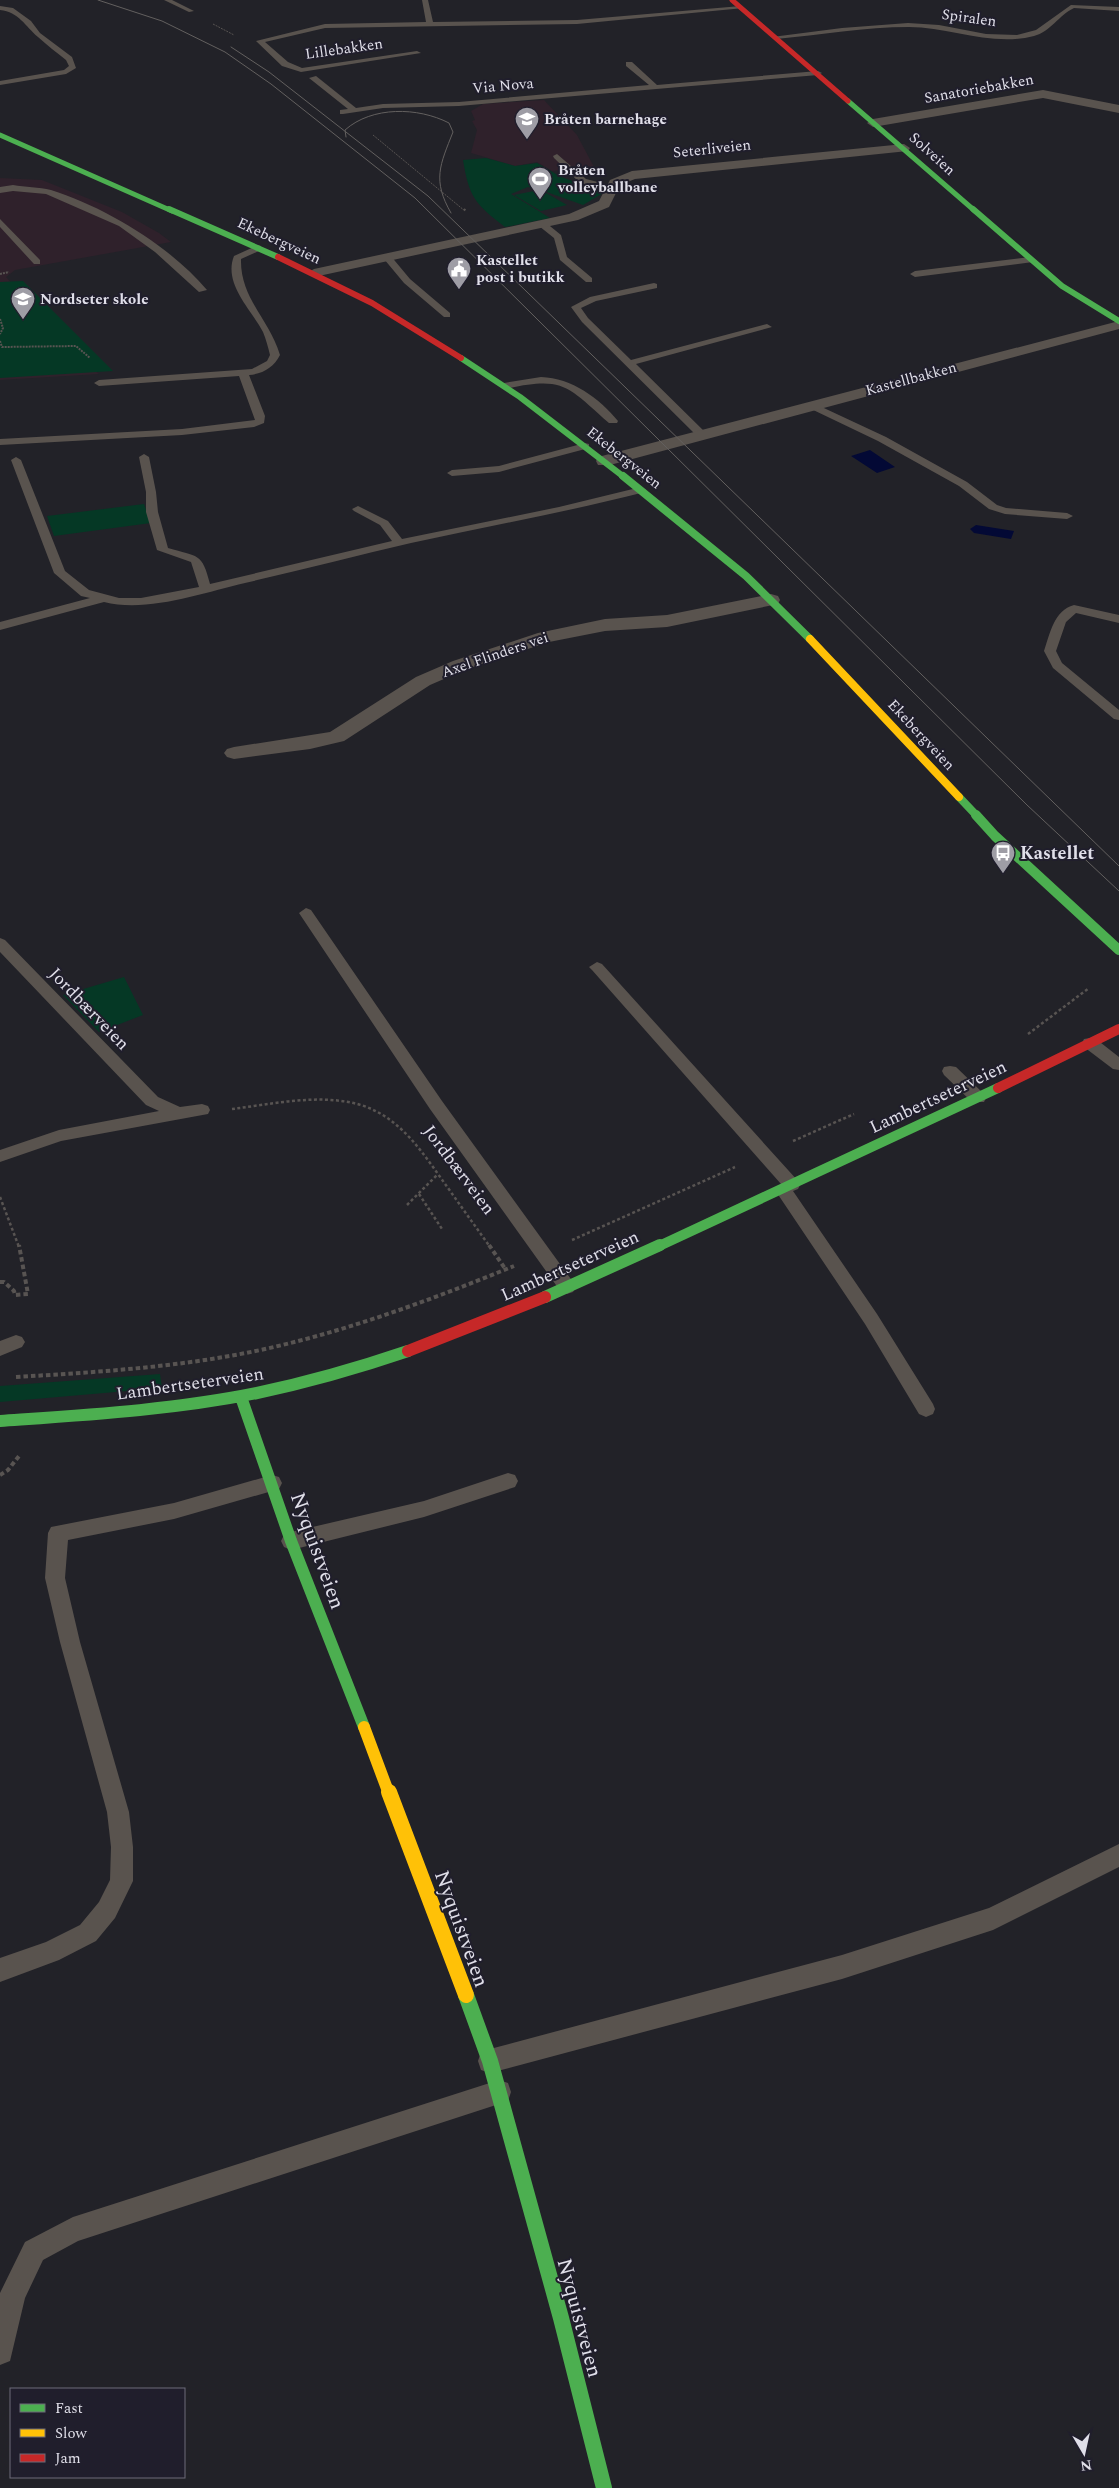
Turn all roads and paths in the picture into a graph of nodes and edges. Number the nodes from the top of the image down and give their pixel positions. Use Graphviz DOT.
graph roads {
  1 [pos="167,0"];
  2 [pos="424,0"];
  3 [pos="732,0"];
  4 [pos="0,8"];
  5 [pos="741,8"];
  6 [pos="1119,9"];
  7 [pos="191,11"];
  8 [pos="430,24"];
  9 [pos="776,37"];
  10 [pos="417,53"];
  11 [pos="629,64"];
  12 [pos="818,73"];
  13 [pos="313,78"];
  14 [pos="0,83"];
  15 [pos="654,86"];
  16 [pos="1119,109"];
  17 [pos="354,110"];
  18 [pos="343,112"];
  19 [pos="873,123"];
  20 [pos="1,134"];
  21 [pos="904,148"];
  22 [pos="557,156"];
  23 [pos="613,187"];
  24 [pos="0,190"];
  25 [pos="0,222"];
  26 [pos="542,224"];
  27 [pos="493,235"];
  28 [pos="258,248"];
  29 [pos="388,257"];
  30 [pos="1030,260"];
  31 [pos="37,262"];
  32 [pos="314,273"];
  33 [pos="915,274"];
  34 [pos="589,280"];
  35 [pos="654,286"];
  36 [pos="202,290"];
  37 [pos="447,315"];
  38 [pos="0,319"];
  39 [pos="1119,323"];
  40 [pos="767,327"];
  41 [pos="0,334"];
  42 [pos="0,341"];
  43 [pos="1,348"];
  44 [pos="630,362"];
  45 [pos="243,373"];
  46 [pos="103,383"];
  47 [pos="504,386"];
  48 [pos="812,405"];
  49 [pos="613,421"];
  50 [pos="703,436"];
  51 [pos="0,442"];
  52 [pos="585,446"];
  53 [pos="144,457"];
  54 [pos="16,460"];
  55 [pos="604,461"];
  56 [pos="452,473"];
  57 [pos="641,490"];
  58 [pos="358,509"];
  59 [pos="1067,516"];
  60 [pos="399,542"];
  61 [pos="205,589"];
  62 [pos="100,598"];
  63 [pos="772,600"];
  64 [pos="1119,619"];
  65 [pos="0,626"];
  66 [pos="1119,716"];
  67 [pos="234,753"];
  68 [pos="306,913"];
  69 [pos="0,944"];
  70 [pos="1119,950"];
  71 [pos="597,967"];
  72 [pos="1119,1029"];
  73 [pos="1090,1043"];
  74 [pos="1119,1064"];
  75 [pos="950,1071"];
  76 [pos="978,1098"];
  77 [pos="202,1110"];
  78 [pos="178,1113"];
  79 [pos="764,1154"];
  80 [pos="0,1156"];
  81 [pos="438,1174"];
  82 [pos="788,1187"];
  83 [pos="418,1194"];
  84 [pos="0,1197"];
  85 [pos="407,1204"];
  86 [pos="442,1229"];
  87 [pos="542,1254"];
  88 [pos="506,1269"];
  89 [pos="0,1282"];
  90 [pos="567,1287"];
  91 [pos="530,1303"];
  92 [pos="8,1377"];
  93 [pos="241,1397"];
  94 [pos="926,1408"];
  95 [pos="0,1421"];
  96 [pos="25,1448"];
  97 [pos="0,1475"];
  98 [pos="508,1481"];
  99 [pos="272,1483"];
  100 [pos="291,1541"];
  101 [pos="1119,1855"];
  102 [pos="0,1970"];
  103 [pos="490,2061"];
  104 [pos="499,2092"];
  105 [pos="0,2351"];
  106 [pos="604,2488"];
  1 -- 7 [label="lane"];
  2 -- 8 [label="lane"];
  3 -- 5 [label="main road, Solveien"];
  4 -- 14 [label="lane"];
  5 -- 8 [label="lane, Lillebakken"];
  5 -- 9 [label="main road, Solveien"];
  6 -- 9 [label="lane, Spiralen"];
  8 -- 10 [label="lane, Lillebakken"];
  9 -- 12 [label="main road, Solveien"];
  11 -- 15 [label="lane"];
  12 -- 15 [label="lane, Via Nova"];
  12 -- 19 [label="main road, Solveien"];
  13 -- 17 [label="lane"];
  15 -- 17 [label="lane, Via Nova"];
  16 -- 19 [label="street, Sanatoriebakken"];
  17 -- 18 [label="lane, Via Nova"];
  18 -- 27 [label="path"];
  19 -- 21 [label="main road, Solveien"];
  20 -- 28 [label="main road, Ekebergveien"];
  21 -- 23 [label="street, Seterliveien"];
  21 -- 30 [label="main road, Solveien"];
  22 -- 23 [label="lane"];
  23 -- 26 [label="street, Seterliveien"];
  24 -- 36 [label="lane"];
  25 -- 31 [label="lane"];
  26 -- 27 [label="street, Seterliveien"];
  26 -- 34 [label="lane"];
  27 -- 29 [label="street, Seterliveien"];
  28 -- 32 [label="main road, Ekebergveien"];
  28 -- 45 [label="lane"];
  29 -- 32 [label="street, Seterliveien"];
  29 -- 37 [label="lane"];
  30 -- 33 [label="lane"];
  30 -- 39 [label="main road, Solveien"];
  32 -- 47 [label="main road, Ekebergveien"];
  35 -- 44 [label="lane"];
  38 -- 41 [label="path"];
  39 -- 48 [label="street, Kastellbakken"];
  40 -- 44 [label="lane"];
  42 -- 43 [label="path"];
  43 -- 46 [label="path"];
  44 -- 50 [label="lane"];
  45 -- 46 [label="lane"];
  45 -- 51 [label="lane"];
  47 -- 49 [label="lane"];
  47 -- 52 [label="main road, Ekebergveien"];
  48 -- 50 [label="street, Kastellbakken"];
  48 -- 59 [label="lane"];
  50 -- 55 [label="street, Kastellbakken"];
  52 -- 55 [label="main road, Ekebergveien"];
  52 -- 56 [label="lane"];
  53 -- 61 [label="lane"];
  54 -- 62 [label="lane"];
  55 -- 57 [label="main road, Ekebergveien"];
  57 -- 60 [label="lane"];
  57 -- 63 [label="main road, Ekebergveien"];
  58 -- 60 [label="lane"];
  60 -- 61 [label="lane"];
  61 -- 62 [label="lane"];
  62 -- 65 [label="lane"];
  63 -- 67 [label="street, Axel Flinders vei"];
  63 -- 70 [label="main road, Ekebergveien"];
  64 -- 66 [label="lane"];
  68 -- 87 [label="lane"];
  69 -- 78 [label="lane, Jordbærveien"];
  71 -- 79 [label="lane"];
  72 -- 73 [label="main road, Lambertseterveien"];
  73 -- 74 [label="lane"];
  73 -- 76 [label="main road, Lambertseterveien"];
  75 -- 76 [label="lane"];
  76 -- 82 [label="main road, Lambertseterveien"];
  77 -- 78 [label="lane"];
  77 -- 81 [label="path, Jordbærveien"];
  78 -- 80 [label="lane"];
  79 -- 82 [label="lane"];
  79 -- 87 [label="path"];
  81 -- 83 [label="path"];
  81 -- 88 [label="path, Jordbærveien"];
  82 -- 90 [label="main road, Lambertseterveien"];
  82 -- 94 [label="lane"];
  83 -- 85 [label="path"];
  83 -- 86 [label="path"];
  84 -- 89 [label="path"];
  87 -- 88 [label="path"];
  87 -- 90 [label="lane"];
  88 -- 91 [label="path, Jordbærveien"];
  88 -- 92 [label="path"];
  90 -- 91 [label="main road, Lambertseterveien"];
  91 -- 93 [label="main road, Lambertseterveien"];
  93 -- 95 [label="main road, Lambertseterveien"];
  93 -- 99 [label="main road, Nyquistveien"];
  96 -- 97 [label="path"];
  98 -- 100 [label="lane"];
  99 -- 100 [label="main road, Nyquistveien"];
  99 -- 102 [label="lane"];
  100 -- 103 [label="main road, Nyquistveien"];
  101 -- 103 [label="lane"];
  103 -- 104 [label="main road, Nyquistveien"];
  104 -- 105 [label="lane"];
  104 -- 106 [label="main road, Nyquistveien"];
}
